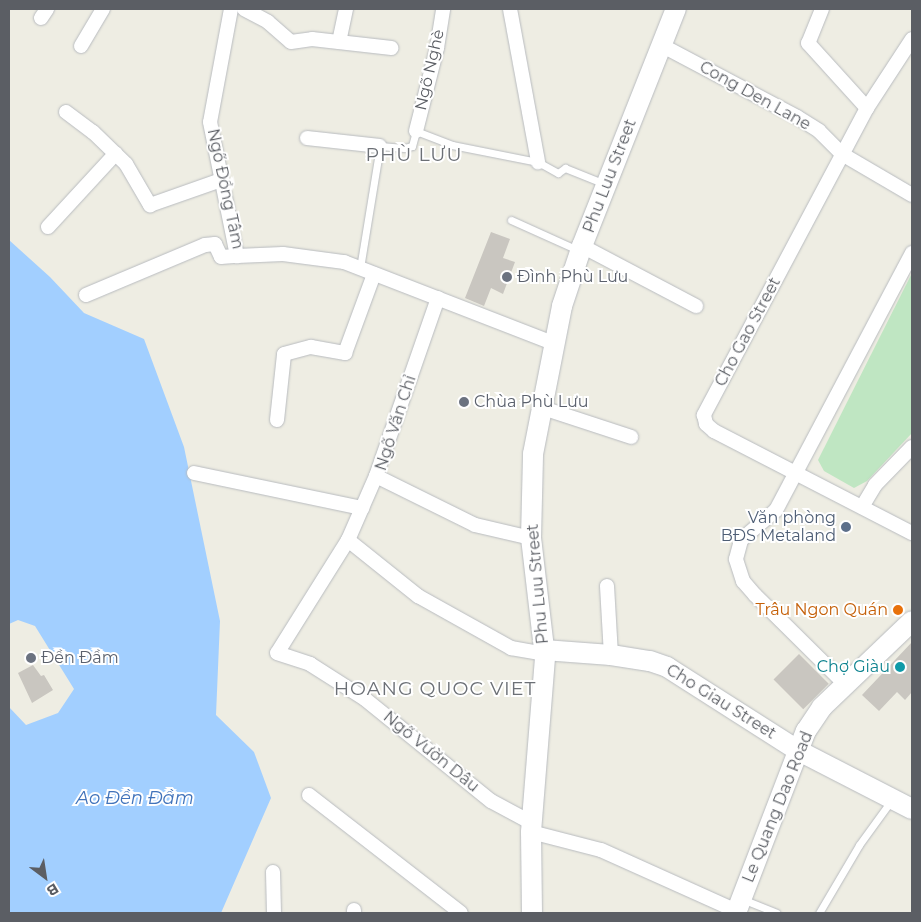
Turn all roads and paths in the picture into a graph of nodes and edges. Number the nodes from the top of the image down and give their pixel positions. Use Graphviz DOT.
graph roads {
  1 [pos="103,9"];
  2 [pos="231,9"];
  3 [pos="244,9"];
  4 [pos="346,9"];
  5 [pos="443,9"];
  6 [pos="510,9"];
  7 [pos="676,9"];
  8 [pos="822,9"];
  9 [pos="912,39"];
  10 [pos="340,42"];
  11 [pos="661,45"];
  12 [pos="82,46"];
  13 [pos="391,48"];
  14 [pos="866,108"];
  15 [pos="66,112"];
  16 [pos="416,131"];
  17 [pos="307,138"];
  18 [pos="380,146"];
  19 [pos="116,153"];
  20 [pos="842,154"];
  21 [pos="538,162"];
  22 [pos="221,180"];
  23 [pos="608,186"];
  24 [pos="912,195"];
  25 [pos="511,220"];
  26 [pos="48,227"];
  27 [pos="581,249"];
  28 [pos="912,253"];
  29 [pos="237,256"];
  30 [pos="360,268"];
  31 [pos="374,274"];
  32 [pos="86,295"];
  33 [pos="438,298"];
  34 [pos="696,306"];
  35 [pos="553,342"];
  36 [pos="540,407"];
  37 [pos="277,420"];
  38 [pos="631,437"];
  39 [pos="912,447"];
  40 [pos="794,472"];
  41 [pos="194,473"];
  42 [pos="376,476"];
  43 [pos="862,507"];
  44 [pos="362,508"];
  45 [pos="912,533"];
  46 [pos="531,538"];
  47 [pos="348,540"];
  48 [pos="606,586"];
  49 [pos="912,622"];
  50 [pos="544,652"];
  51 [pos="612,656"];
  52 [pos="846,685"];
  53 [pos="799,751"];
  54 [pos="310,795"];
  55 [pos="893,799"];
  56 [pos="912,809"];
  57 [pos="532,827"];
  58 [pos="273,872"];
  59 [pos="738,908"];
  60 [pos="274,913"];
  61 [pos="461,913"];
  62 [pos="532,913"];
  63 [pos="776,913"];
  64 [pos="819,913"];
  1 -- 12 [label="street"];
  2 -- 22 [label="street, Ngõ Đồng Tâm"];
  3 -- 10 [label="street"];
  4 -- 10 [label="street"];
  5 -- 16 [label="street, Ngõ Nghè"];
  6 -- 21 [label="street"];
  7 -- 11 [label="main road, Phu Luu Street"];
  8 -- 14 [label="street"];
  9 -- 14 [label="street, Cho Gao Street"];
  10 -- 13 [label="street"];
  11 -- 20 [label="street, Cong Den Lane"];
  11 -- 23 [label="main road, Phu Luu Street"];
  14 -- 20 [label="street, Cho Gao Street"];
  15 -- 19 [label="street"];
  16 -- 18 [label="lane"];
  16 -- 21 [label="lane"];
  17 -- 18 [label="street"];
  18 -- 30 [label="lane"];
  19 -- 22 [label="street"];
  19 -- 26 [label="street"];
  20 -- 24 [label="street, Cong Den Lane"];
  20 -- 40 [label="street, Cho Gao Street"];
  21 -- 23 [label="lane"];
  22 -- 29 [label="street, Ngõ Đồng Tâm"];
  23 -- 27 [label="main road, Phu Luu Street"];
  25 -- 27 [label="lane"];
  27 -- 34 [label="street"];
  27 -- 35 [label="main road, Phu Luu Street"];
  28 -- 40 [label="street"];
  29 -- 30 [label="street, Ngõ Đồng Tâm"];
  29 -- 32 [label="street"];
  30 -- 31 [label="street, Ngõ Đồng Tâm"];
  31 -- 33 [label="street, Ngõ Đồng Tâm"];
  31 -- 37 [label="street"];
  33 -- 35 [label="street, Ngõ Đồng Tâm"];
  33 -- 42 [label="street, Ngõ Văn Chỉ"];
  35 -- 36 [label="main road, Phu Luu Street"];
  36 -- 38 [label="street"];
  36 -- 46 [label="main road, Phu Luu Street"];
  39 -- 43 [label="street"];
  40 -- 43 [label="street, Cho Gao Street"];
  40 -- 52 [label="street"];
  41 -- 44 [label="street"];
  42 -- 44 [label="street"];
  42 -- 46 [label="street, Ngõ Văn Chỉ"];
  43 -- 45 [label="street, Cho Gao Street"];
  44 -- 47 [label="street"];
  46 -- 50 [label="main road, Phu Luu Street"];
  47 -- 50 [label="street"];
  47 -- 57 [label="street, Ngõ Vườn Dâu"];
  48 -- 51 [label="street"];
  49 -- 52 [label="main road, Le Quang Dao Road"];
  50 -- 51 [label="main road, Cho Giau Street"];
  50 -- 57 [label="main road, Phu Luu Street"];
  51 -- 53 [label="main road, Cho Giau Street"];
  52 -- 53 [label="main road, Le Quang Dao Road"];
  53 -- 55 [label="main road, Cho Giau Street"];
  53 -- 59 [label="main road, Le Quang Dao Road"];
  54 -- 61 [label="street"];
  55 -- 56 [label="main road, Cho Giau Street"];
  55 -- 64 [label="lane"];
  57 -- 59 [label="street, Ngõ Vườn Dâu"];
  57 -- 62 [label="main road, Phu Luu Street"];
  58 -- 60 [label="street"];
  59 -- 63 [label="lane"];
}
